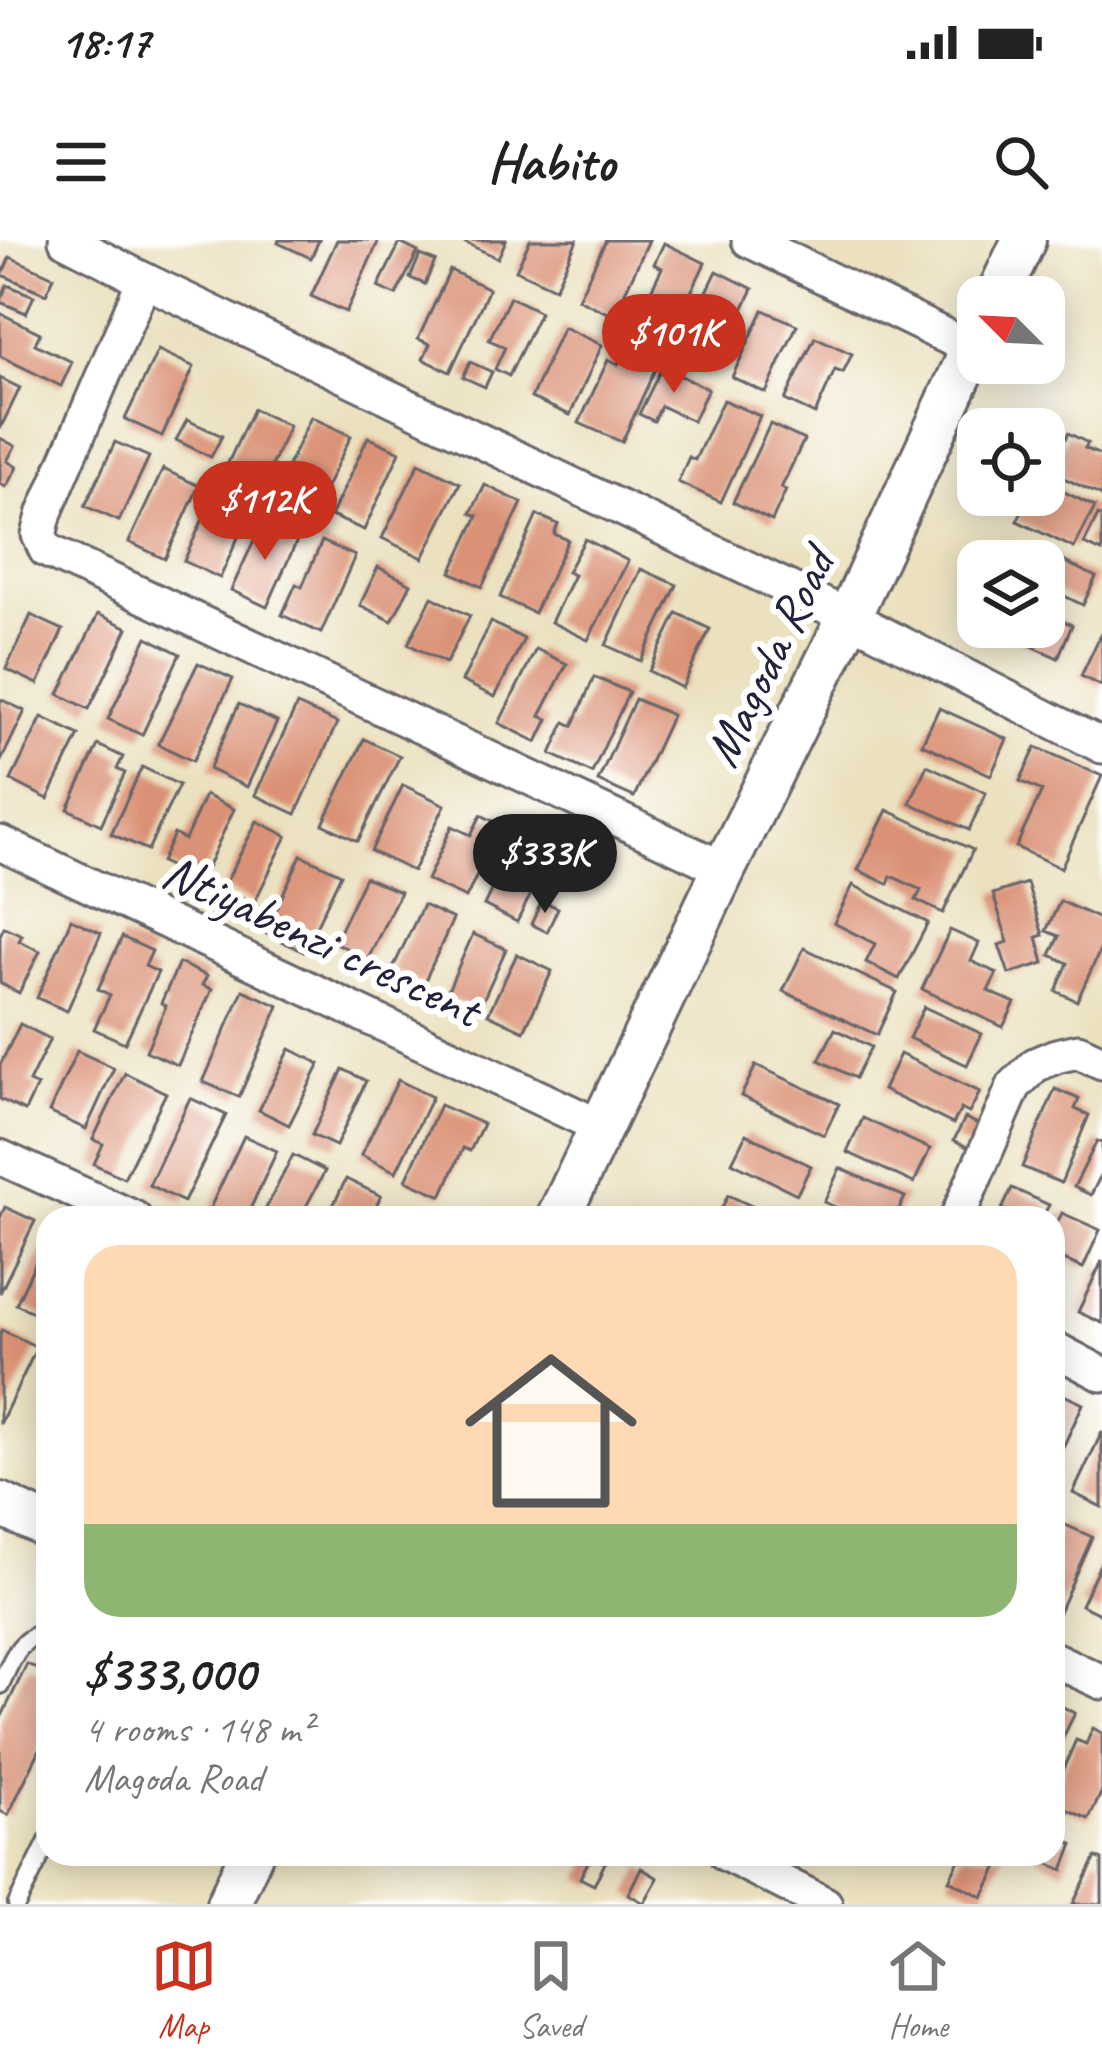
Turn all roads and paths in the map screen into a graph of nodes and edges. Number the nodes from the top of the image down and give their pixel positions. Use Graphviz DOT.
graph roads {
  1 [pos="66,240"];
  2 [pos="749,240"];
  3 [pos="1024,240"];
  4 [pos="1007,276"];
  5 [pos="144,280"];
  6 [pos="957,335"];
  7 [pos="957,382"];
  8 [pos="849,617"];
  9 [pos="1102,746"];
  10 [pos="0,843"];
  11 [pos="724,869"];
  12 [pos="1102,1062"];
  13 [pos="601,1126"];
  14 [pos="0,1157"];
  15 [pos="108,1206"];
  16 [pos="564,1206"];
  17 [pos="962,1206"];
  18 [pos="1065,1354"];
  19 [pos="1102,1373"];
  20 [pos="0,1504"];
  21 [pos="36,1521"];
  22 [pos="36,1634"];
  23 [pos="1065,1665"];
  24 [pos="1102,1682"];
  25 [pos="0,1685"];
  26 [pos="36,1865"];
  27 [pos="245,1866"];
  28 [pos="750,1866"];
  29 [pos="17,1904"];
  30 [pos="228,1904"];
  31 [pos="825,1904"];
  1 -- 5 [label="street"];
  2 -- 6 [label="street"];
  3 -- 4 [label="street"];
  5 -- 8 [label="street"];
  5 -- 11 [label="street"];
  7 -- 8 [label="street, Magoda Road"];
  8 -- 9 [label="street"];
  8 -- 11 [label="street, Magoda Road"];
  10 -- 13 [label="street, Ntiyabenzi crescent"];
  11 -- 13 [label="street, Magoda Road"];
  12 -- 17 [label="street"];
  13 -- 16 [label="street, Magoda Road"];
  14 -- 15 [label="street"];
  18 -- 19 [label="street"];
  20 -- 21 [label="street"];
  22 -- 25 [label="lane"];
  23 -- 24 [label="street"];
  26 -- 29 [label="lane"];
  27 -- 30 [label="street"];
  28 -- 31 [label="street"];
}
